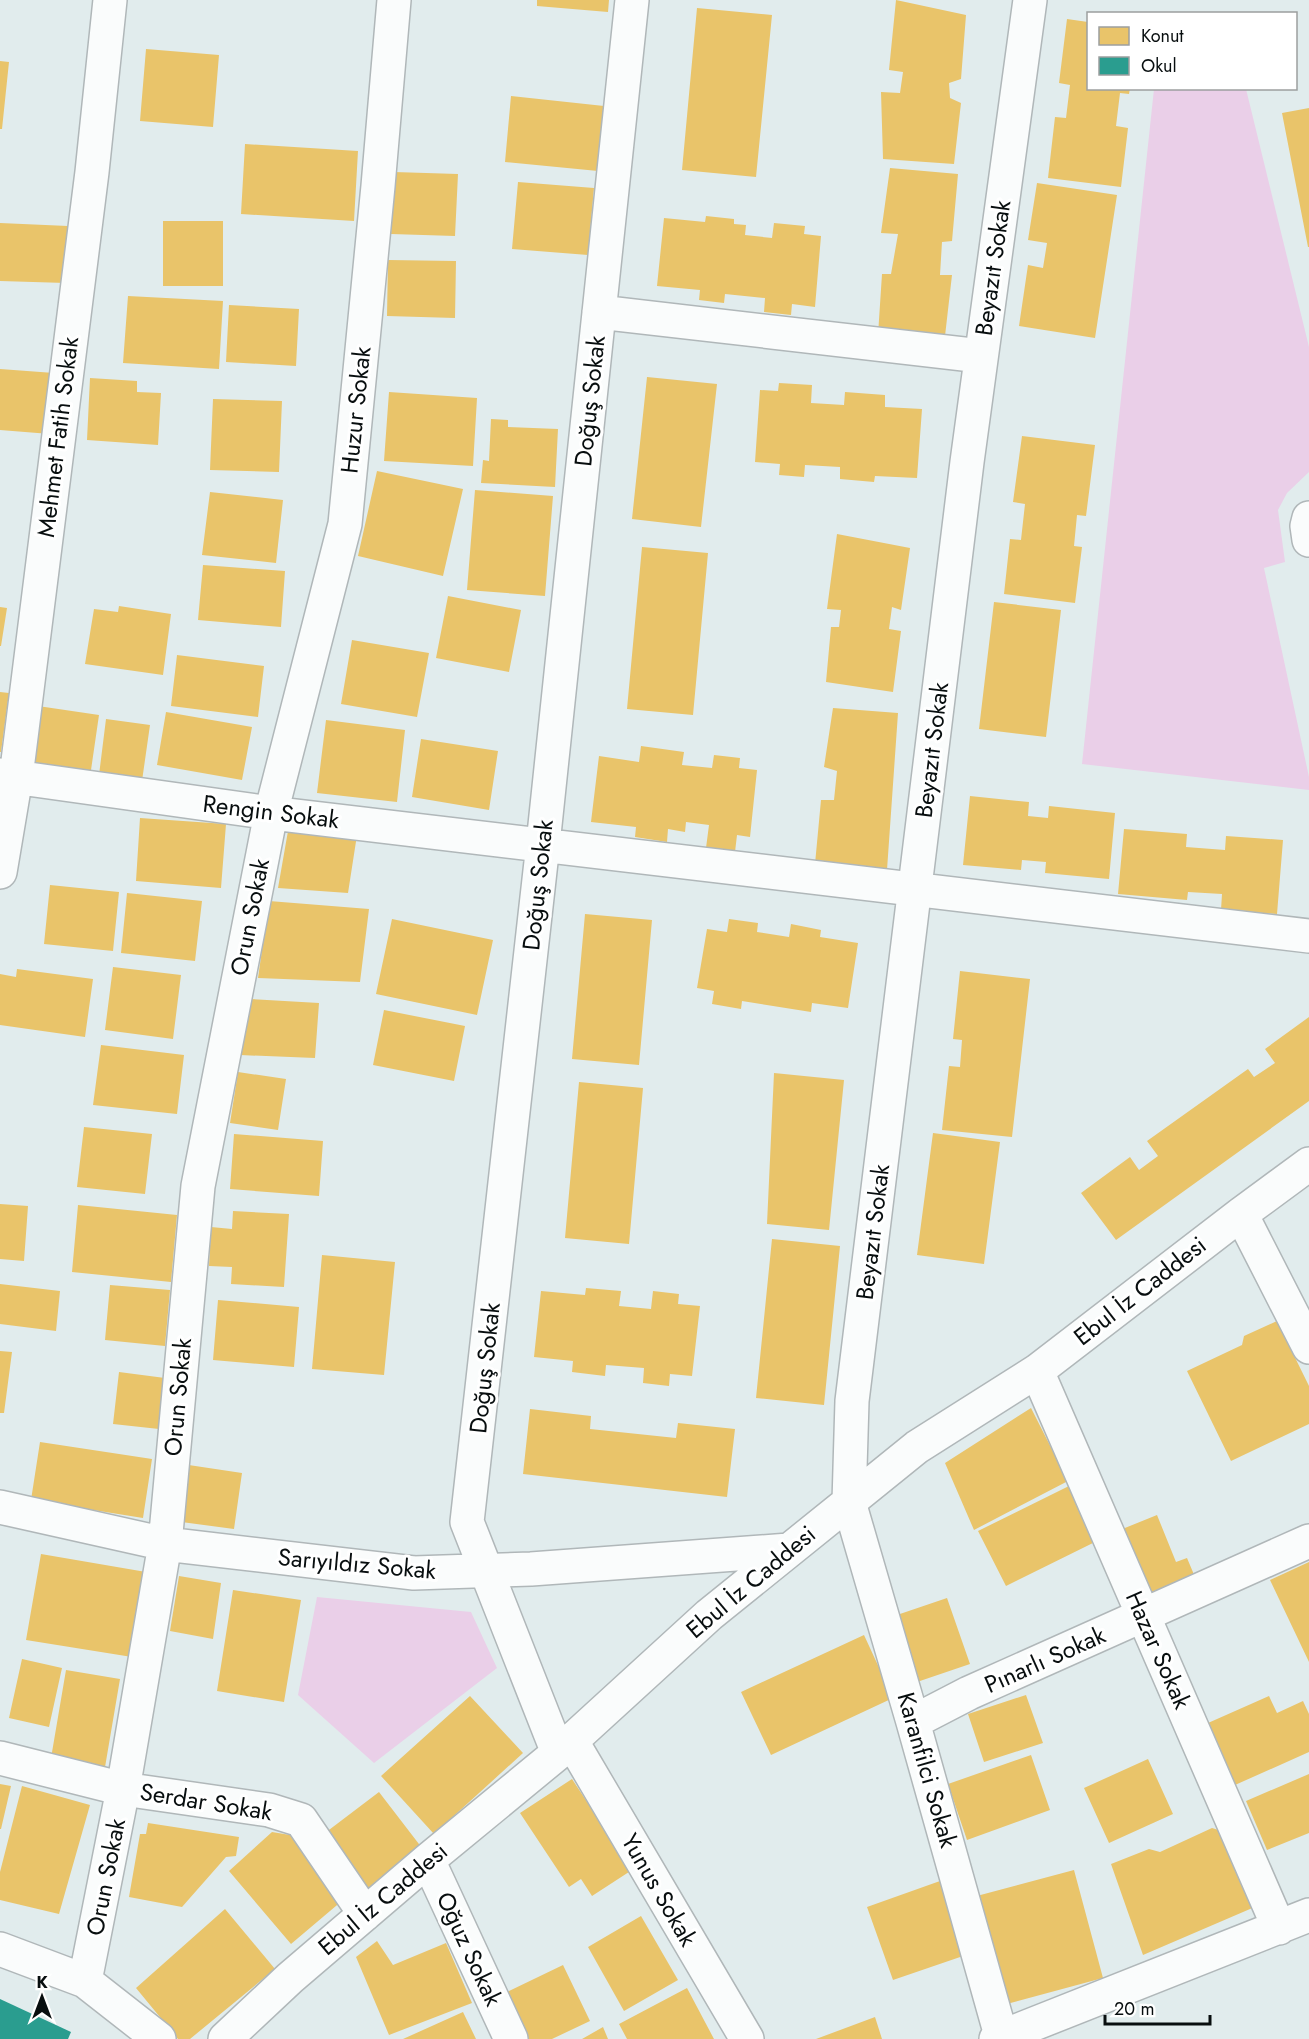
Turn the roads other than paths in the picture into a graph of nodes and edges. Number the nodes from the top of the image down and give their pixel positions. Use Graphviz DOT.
graph roads {
  1 [pos="110,0"];
  2 [pos="394,0"];
  3 [pos="632,0"];
  4 [pos="1030,0"];
  5 [pos="599,312"];
  6 [pos="981,356"];
  7 [pos="1309,518"];
  8 [pos="1309,540"];
  9 [pos="8,776"];
  10 [pos="271,813"];
  11 [pos="543,844"];
  12 [pos="0,872"];
  13 [pos="916,890"];
  14 [pos="1309,936"];
  15 [pos="1309,1164"];
  16 [pos="1241,1214"];
  17 [pos="1309,1347"];
  18 [pos="1037,1371"];
  19 [pos="849,1502"];
  20 [pos="0,1506"];
  21 [pos="1309,1541"];
  22 [pos="165,1544"];
  23 [pos="789,1550"];
  24 [pos="485,1570"];
  25 [pos="1143,1616"];
  26 [pos="913,1722"];
  27 [pos="565,1747"];
  28 [pos="0,1758"];
  29 [pos="123,1789"];
  30 [pos="428,1860"];
  31 [pos="365,1914"];
  32 [pos="1309,1915"];
  33 [pos="1280,1928"];
  34 [pos="0,1949"];
  35 [pos="85,1981"];
  36 [pos="1000,2038"];
  37 [pos="159,2039"];
  38 [pos="225,2039"];
  39 [pos="511,2039"];
  40 [pos="747,2039"];
  1 -- 9 [label="street, Mehmet Fatih Sokak"];
  2 -- 10 [label="street, Huzur Sokak"];
  3 -- 5 [label="street, Doğuş Sokak"];
  4 -- 6 [label="street, Beyazıt Sokak"];
  5 -- 6 [label="street"];
  5 -- 11 [label="street, Doğuş Sokak"];
  6 -- 13 [label="street, Beyazıt Sokak"];
  7 -- 8 [label="street"];
  9 -- 10 [label="street, Rengin Sokak"];
  9 -- 12 [label="street, Mehmet Fatih Sokak"];
  10 -- 11 [label="street, Rengin Sokak"];
  10 -- 22 [label="street, Orun Sokak"];
  11 -- 13 [label="street, Rengin Sokak"];
  11 -- 24 [label="street, Doğuş Sokak"];
  13 -- 14 [label="street, Rengin Sokak"];
  13 -- 19 [label="street, Beyazıt Sokak"];
  15 -- 16 [label="street, Ebul İz Caddesi"];
  16 -- 17 [label="street"];
  16 -- 18 [label="street, Ebul İz Caddesi"];
  18 -- 19 [label="street, Ebul İz Caddesi"];
  18 -- 25 [label="street, Hazar Sokak"];
  19 -- 23 [label="street, Ebul İz Caddesi"];
  19 -- 26 [label="street, Karanfilci Sokak"];
  20 -- 22 [label="street, Sarıyıldız Sokak"];
  21 -- 25 [label="street, Pınarlı Sokak"];
  22 -- 24 [label="street, Sarıyıldız Sokak"];
  22 -- 29 [label="street, Orun Sokak"];
  23 -- 24 [label="street, Sarıyıldız Sokak"];
  23 -- 27 [label="street, Ebul İz Caddesi"];
  24 -- 27 [label="street, Doğuş Sokak"];
  25 -- 26 [label="street, Pınarlı Sokak"];
  25 -- 33 [label="street, Hazar Sokak"];
  26 -- 36 [label="street, Karanfilci Sokak"];
  27 -- 30 [label="street, Ebul İz Caddesi"];
  27 -- 40 [label="street, Yunus Sokak"];
  28 -- 29 [label="street, Serdar Sokak"];
  29 -- 31 [label="street, Serdar Sokak"];
  29 -- 35 [label="street, Orun Sokak"];
  30 -- 31 [label="street, Ebul İz Caddesi"];
  30 -- 39 [label="street, Oğuz Sokak"];
  31 -- 38 [label="street, Ebul İz Caddesi"];
  32 -- 33 [label="street"];
  33 -- 36 [label="street"];
  34 -- 35 [label="street"];
  35 -- 37 [label="street"];
}
